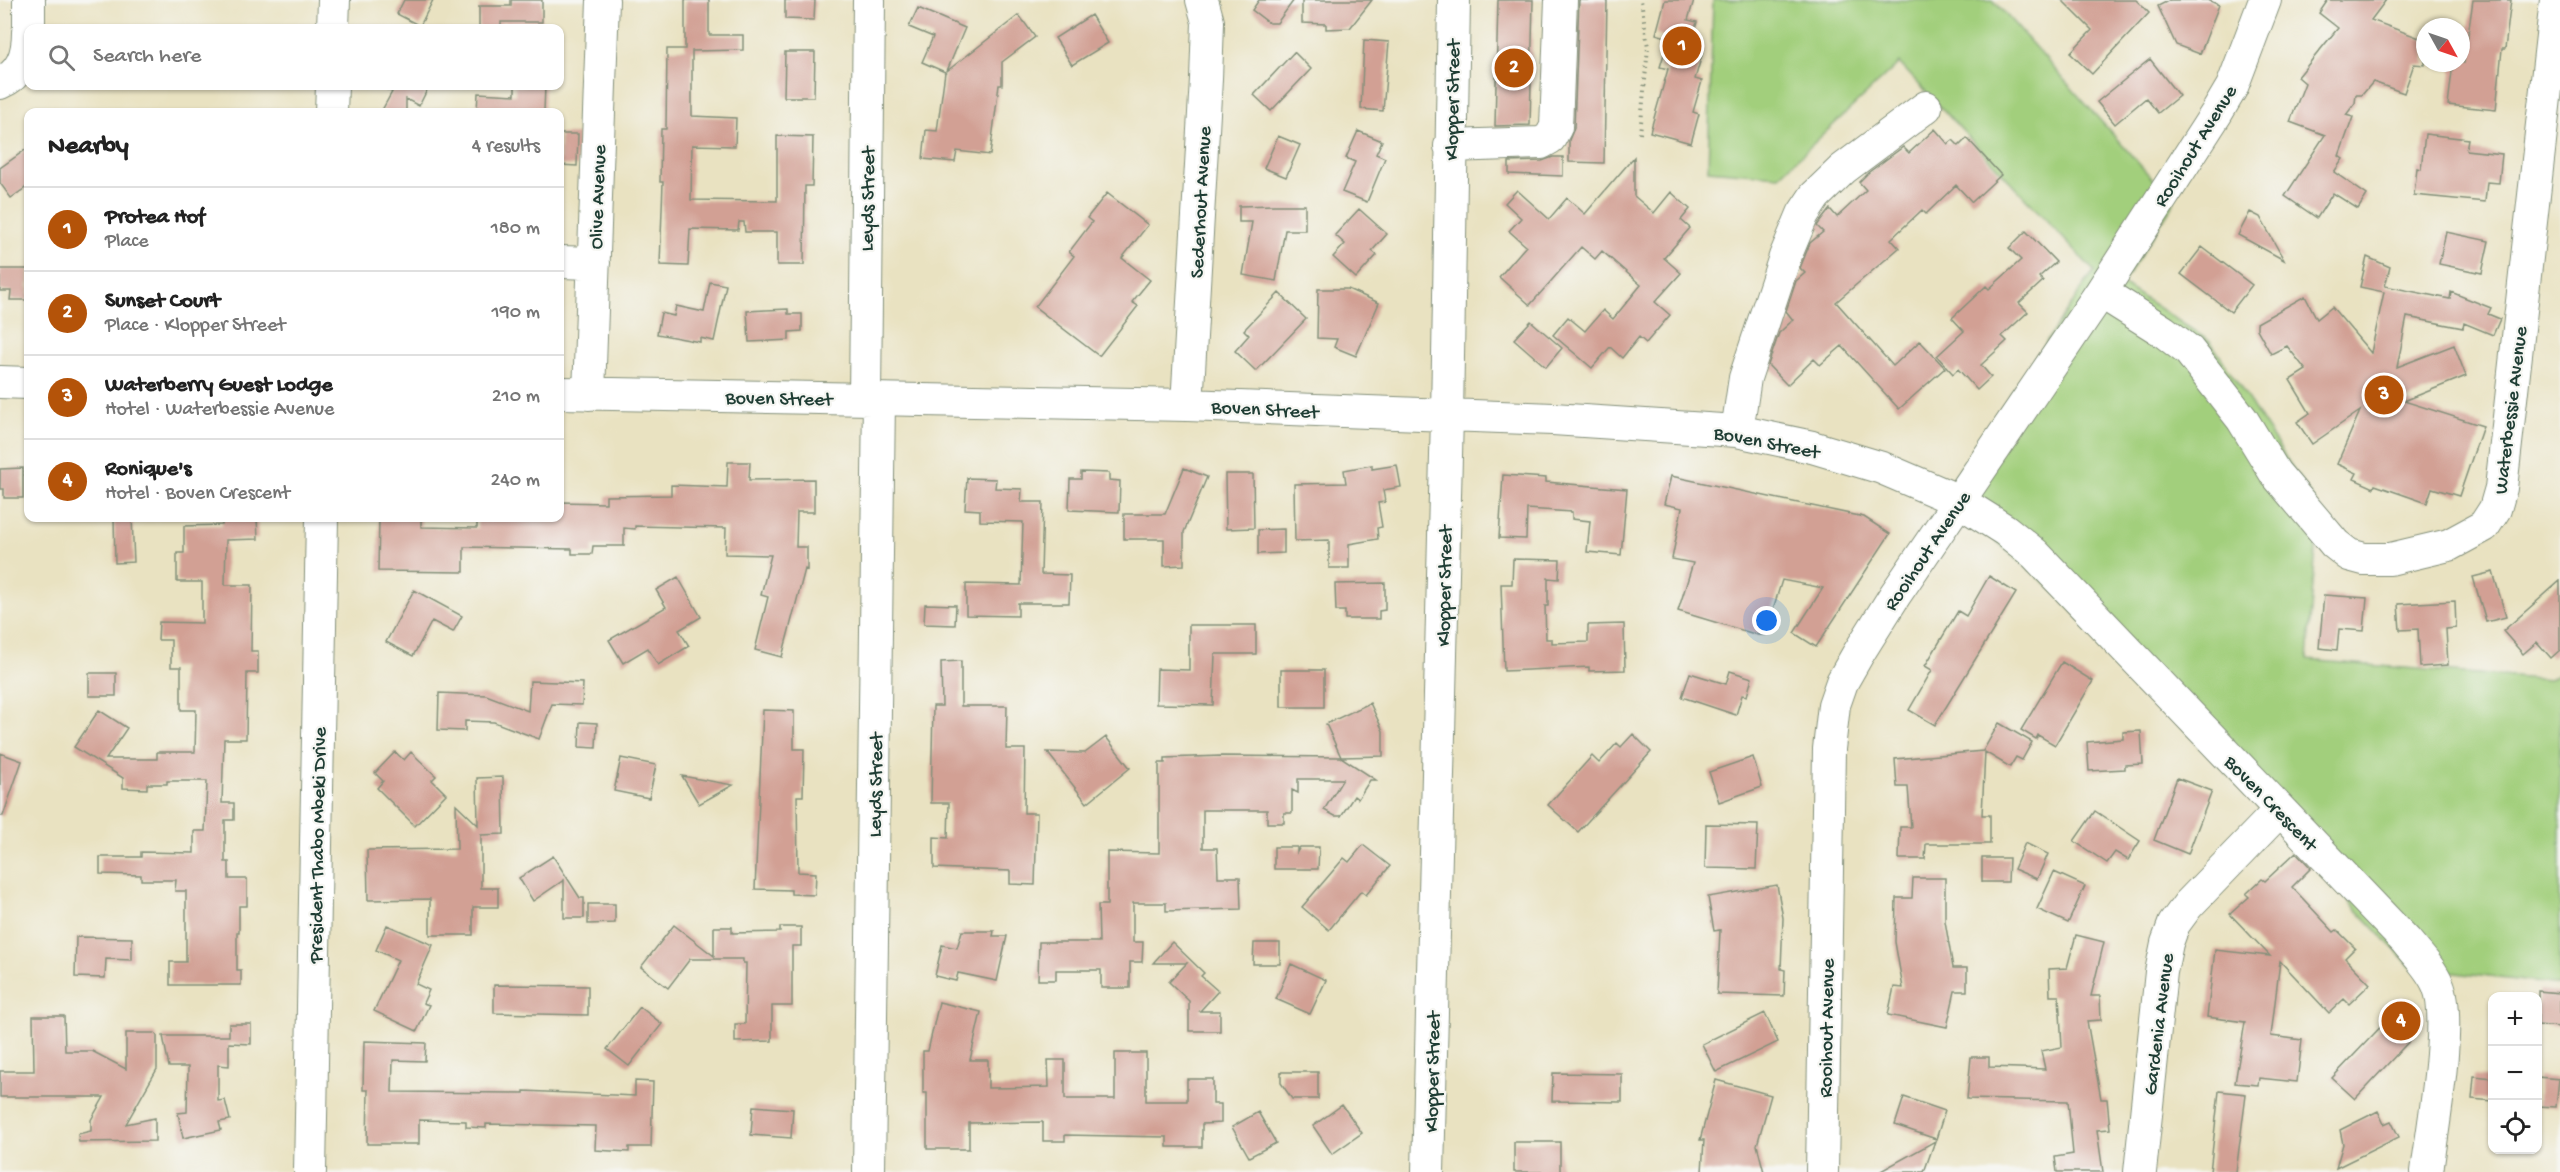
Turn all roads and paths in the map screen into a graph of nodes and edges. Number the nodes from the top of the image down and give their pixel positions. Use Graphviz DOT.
graph roads {
  1 [pos="29,0"];
  2 [pos="334,0"];
  3 [pos="603,0"];
  4 [pos="869,0"];
  5 [pos="1202,0"];
  6 [pos="1454,0"];
  7 [pos="1561,0"];
  8 [pos="1641,0"];
  9 [pos="2265,0"];
  10 [pos="2556,0"];
  11 [pos="28,24"];
  12 [pos="333,24"];
  13 [pos="24,61"];
  14 [pos="0,83"];
  15 [pos="332,90"];
  16 [pos="1926,107"];
  17 [pos="331,108"];
  18 [pos="1640,134"];
  19 [pos="1450,146"];
  20 [pos="564,262"];
  21 [pos="594,263"];
  22 [pos="2101,292"];
  23 [pos="0,382"];
  24 [pos="24,383"];
  25 [pos="574,394"];
  26 [pos="872,399"];
  27 [pos="1187,405"];
  28 [pos="1447,416"];
  29 [pos="1737,431"];
  30 [pos="1959,501"];
  31 [pos="322,522"];
  32 [pos="2279,811"];
  33 [pos="310,1172"];
  34 [pos="869,1172"];
  35 [pos="1428,1172"];
  36 [pos="1822,1172"];
  37 [pos="2140,1172"];
  38 [pos="2427,1172"];
  1 -- 11 [label="street"];
  2 -- 12 [label="street"];
  3 -- 21 [label="street, Olive Avenue"];
  4 -- 26 [label="street, Leyds Street"];
  5 -- 27 [label="street, Sederhout Avenue"];
  6 -- 19 [label="street, Klopper Street"];
  7 -- 19 [label="street"];
  8 -- 18 [label="path"];
  9 -- 22 [label="street, Rooihout Avenue"];
  10 -- 22 [label="street, Waterbessie Avenue"];
  13 -- 14 [label="street"];
  15 -- 17 [label="street"];
  16 -- 29 [label="street"];
  19 -- 28 [label="street, Klopper Street"];
  20 -- 21 [label="street"];
  21 -- 25 [label="street, Olive Avenue"];
  22 -- 30 [label="street, Rooihout Avenue"];
  23 -- 24 [label="street"];
  25 -- 26 [label="street, Boven Street"];
  26 -- 27 [label="street, Boven Street"];
  26 -- 34 [label="street, Leyds Street"];
  27 -- 28 [label="street, Boven Street"];
  28 -- 29 [label="street, Boven Street"];
  28 -- 35 [label="street, Klopper Street"];
  29 -- 30 [label="street, Boven Street"];
  30 -- 32 [label="street, Boven Crescent"];
  30 -- 36 [label="street, Rooihout Avenue"];
  31 -- 33 [label="street, President Thabo Mbeki Drive"];
  32 -- 37 [label="street, Gardenia Avenue"];
  32 -- 38 [label="street, Boven Crescent"];
}
